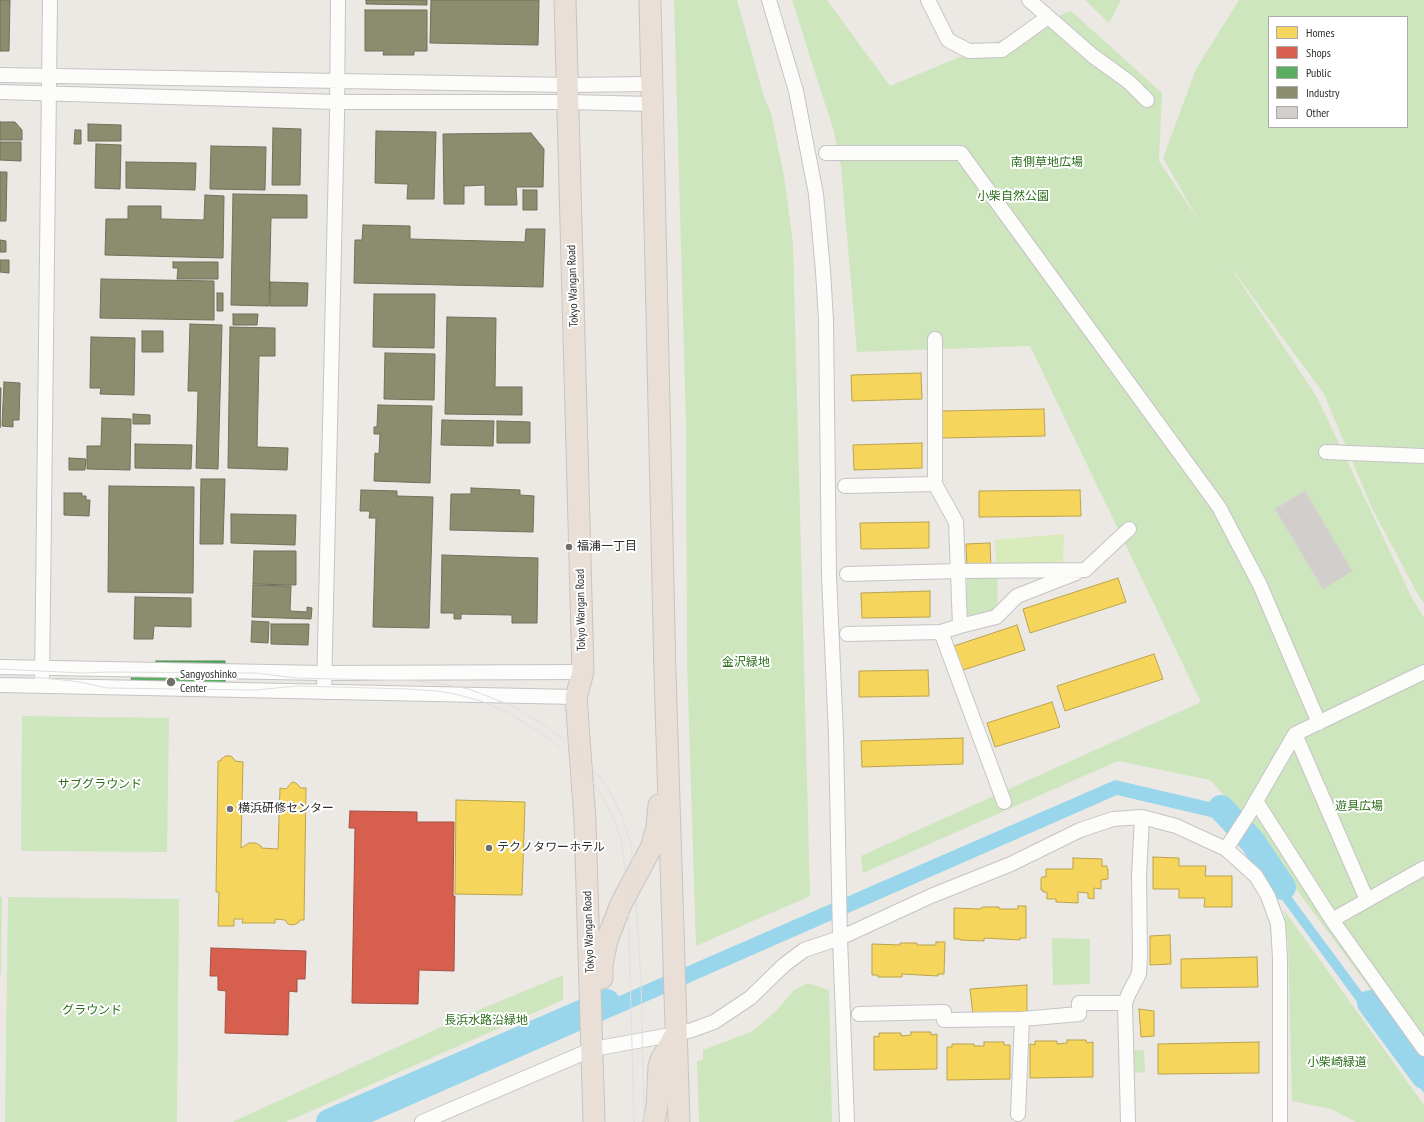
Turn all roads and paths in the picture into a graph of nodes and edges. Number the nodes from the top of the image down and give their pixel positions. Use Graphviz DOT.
graph roads {
  1 [pos="50,0"];
  2 [pos="338,0"];
  3 [pos="564,0"];
  4 [pos="650,0"];
  5 [pos="769,0"];
  6 [pos="928,0"];
  7 [pos="1029,0"];
  8 [pos="1048,17"];
  9 [pos="0,75"];
  10 [pos="48,76"];
  11 [pos="337,80"];
  12 [pos="0,92"];
  13 [pos="49,93"];
  14 [pos="567,93"];
  15 [pos="652,94"];
  16 [pos="1147,100"];
  17 [pos="337,102"];
  18 [pos="826,153"];
  19 [pos="935,339"];
  20 [pos="1326,452"];
  21 [pos="1424,456"];
  22 [pos="935,484"];
  23 [pos="845,486"];
  24 [pos="1129,529"];
  25 [pos="1084,570"];
  26 [pos="958,571"];
  27 [pos="846,574"];
  28 [pos="960,626"];
  29 [pos="941,632"];
  30 [pos="847,634"];
  31 [pos="0,667"];
  32 [pos="42,667"];
  33 [pos="583,672"];
  34 [pos="1424,672"];
  35 [pos="324,673"];
  36 [pos="665,673"];
  37 [pos="0,685"];
  38 [pos="42,685"];
  39 [pos="324,692"];
  40 [pos="576,697"];
  41 [pos="1319,723"];
  42 [pos="1295,734"];
  43 [pos="1256,801"];
  44 [pos="1004,802"];
  45 [pos="1142,817"];
  46 [pos="1229,845"];
  47 [pos="1424,868"];
  48 [pos="1366,900"];
  49 [pos="1332,920"];
  50 [pos="840,938"];
  51 [pos="1125,1003"];
  52 [pos="859,1014"];
  53 [pos="1022,1018"];
  54 [pos="676,1034"];
  55 [pos="593,1049"];
  56 [pos="1424,1049"];
  57 [pos="1018,1114"];
  58 [pos="422,1122"];
  59 [pos="594,1122"];
  60 [pos="654,1122"];
  61 [pos="679,1122"];
  62 [pos="847,1122"];
  63 [pos="1128,1122"];
  64 [pos="1280,1122"];
  1 -- 10 [label="street"];
  2 -- 11 [label="street"];
  3 -- 14 [label="highway, Tokyo Wangan Road"];
  4 -- 15 [label="highway"];
  5 -- 50 [label="street"];
  6 -- 8 [label="street"];
  7 -- 8 [label="street"];
  8 -- 16 [label="street"];
  9 -- 10 [label="street"];
  10 -- 11 [label="street"];
  10 -- 13 [label="street"];
  11 -- 14 [label="street"];
  11 -- 17 [label="street"];
  12 -- 13 [label="street"];
  13 -- 17 [label="street"];
  13 -- 32 [label="street"];
  14 -- 15 [label="street"];
  14 -- 15 [label="street"];
  14 -- 17 [label="street"];
  14 -- 33 [label="highway, Tokyo Wangan Road"];
  15 -- 36 [label="highway"];
  17 -- 35 [label="street"];
  18 -- 41 [label="street"];
  19 -- 22 [label="street"];
  20 -- 21 [label="street"];
  22 -- 23 [label="street"];
  22 -- 26 [label="street"];
  24 -- 25 [label="street"];
  25 -- 26 [label="street"];
  25 -- 28 [label="street"];
  26 -- 27 [label="street"];
  26 -- 28 [label="street"];
  28 -- 29 [label="street"];
  29 -- 30 [label="street"];
  29 -- 44 [label="street"];
  31 -- 32 [label="street"];
  32 -- 35 [label="street"];
  32 -- 38 [label="street"];
  33 -- 35 [label="street"];
  33 -- 40 [label="highway, Tokyo Wangan Road"];
  34 -- 41 [label="street"];
  35 -- 39 [label="street"];
  36 -- 54 [label="highway"];
  36 -- 55 [label="highway"];
  37 -- 38 [label="street"];
  38 -- 39 [label="street"];
  39 -- 40 [label="street"];
  40 -- 55 [label="highway, Tokyo Wangan Road"];
  41 -- 42 [label="street"];
  42 -- 43 [label="street"];
  42 -- 48 [label="street"];
  43 -- 46 [label="street"];
  43 -- 49 [label="street"];
  45 -- 46 [label="street"];
  45 -- 50 [label="street"];
  45 -- 51 [label="street"];
  46 -- 64 [label="street"];
  47 -- 48 [label="street"];
  48 -- 49 [label="street"];
  49 -- 56 [label="street"];
  50 -- 54 [label="street"];
  50 -- 62 [label="street"];
  51 -- 53 [label="street"];
  51 -- 63 [label="street"];
  52 -- 53 [label="street"];
  53 -- 57 [label="street"];
  54 -- 55 [label="street"];
  54 -- 60 [label="highway"];
  54 -- 61 [label="highway"];
  55 -- 58 [label="street"];
  55 -- 59 [label="highway, Tokyo Wangan Road"];
}
